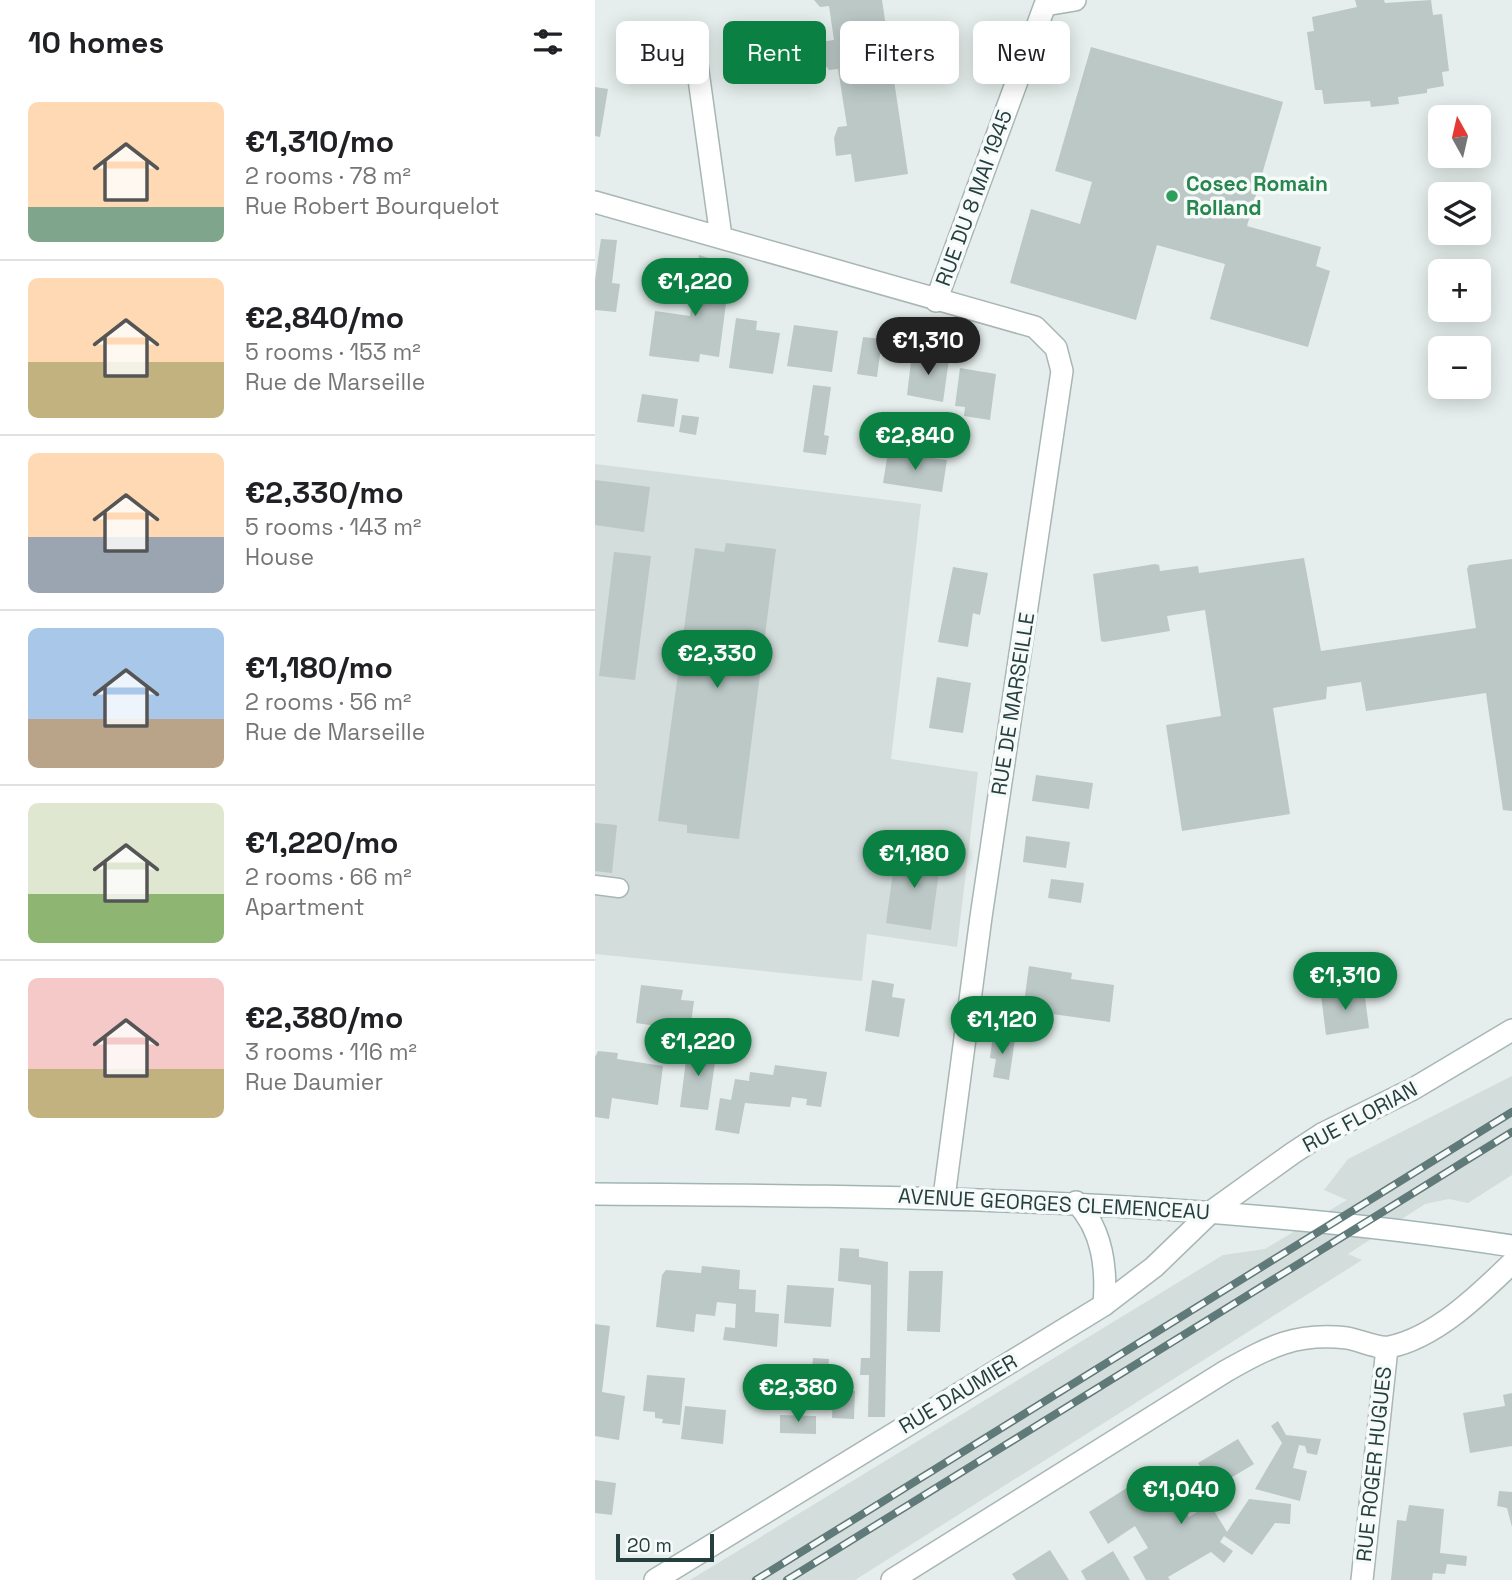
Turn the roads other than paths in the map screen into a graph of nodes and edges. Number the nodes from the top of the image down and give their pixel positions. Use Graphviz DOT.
graph roads {
  1 [pos="1075,0"];
  2 [pos="700,84"];
  3 [pos="595,202"];
  4 [pos="721,237"];
  5 [pos="936,301"];
  6 [pos="595,885"];
  7 [pos="619,888"];
  8 [pos="1512,1030"];
  9 [pos="595,1194"];
  10 [pos="944,1197"];
  11 [pos="1076,1202"];
  12 [pos="1212,1211"];
  13 [pos="1512,1246"];
  14 [pos="1512,1263"];
  15 [pos="1104,1305"];
  16 [pos="1387,1348"];
  17 [pos="655,1580"];
  18 [pos="892,1580"];
  19 [pos="1361,1580"];
  1 -- 5 [label="street, RUE DU 8 MAI 1945"];
  2 -- 4 [label="street"];
  3 -- 4 [label="street"];
  4 -- 5 [label="street"];
  5 -- 10 [label="street, RUE DE MARSEILLE"];
  6 -- 7 [label="lane"];
  8 -- 12 [label="street, RUE FLORIAN"];
  9 -- 10 [label="street, AVENUE GEORGES CLEMENCEAU"];
  10 -- 11 [label="street, AVENUE GEORGES CLEMENCEAU"];
  11 -- 12 [label="street, AVENUE GEORGES CLEMENCEAU"];
  11 -- 15 [label="street"];
  12 -- 13 [label="street, AVENUE GEORGES CLEMENCEAU"];
  12 -- 15 [label="street, RUE DAUMIER"];
  14 -- 16 [label="street"];
  15 -- 17 [label="street, RUE DAUMIER"];
  16 -- 18 [label="street"];
  16 -- 19 [label="street, RUE ROGER HUGUES"];
}
